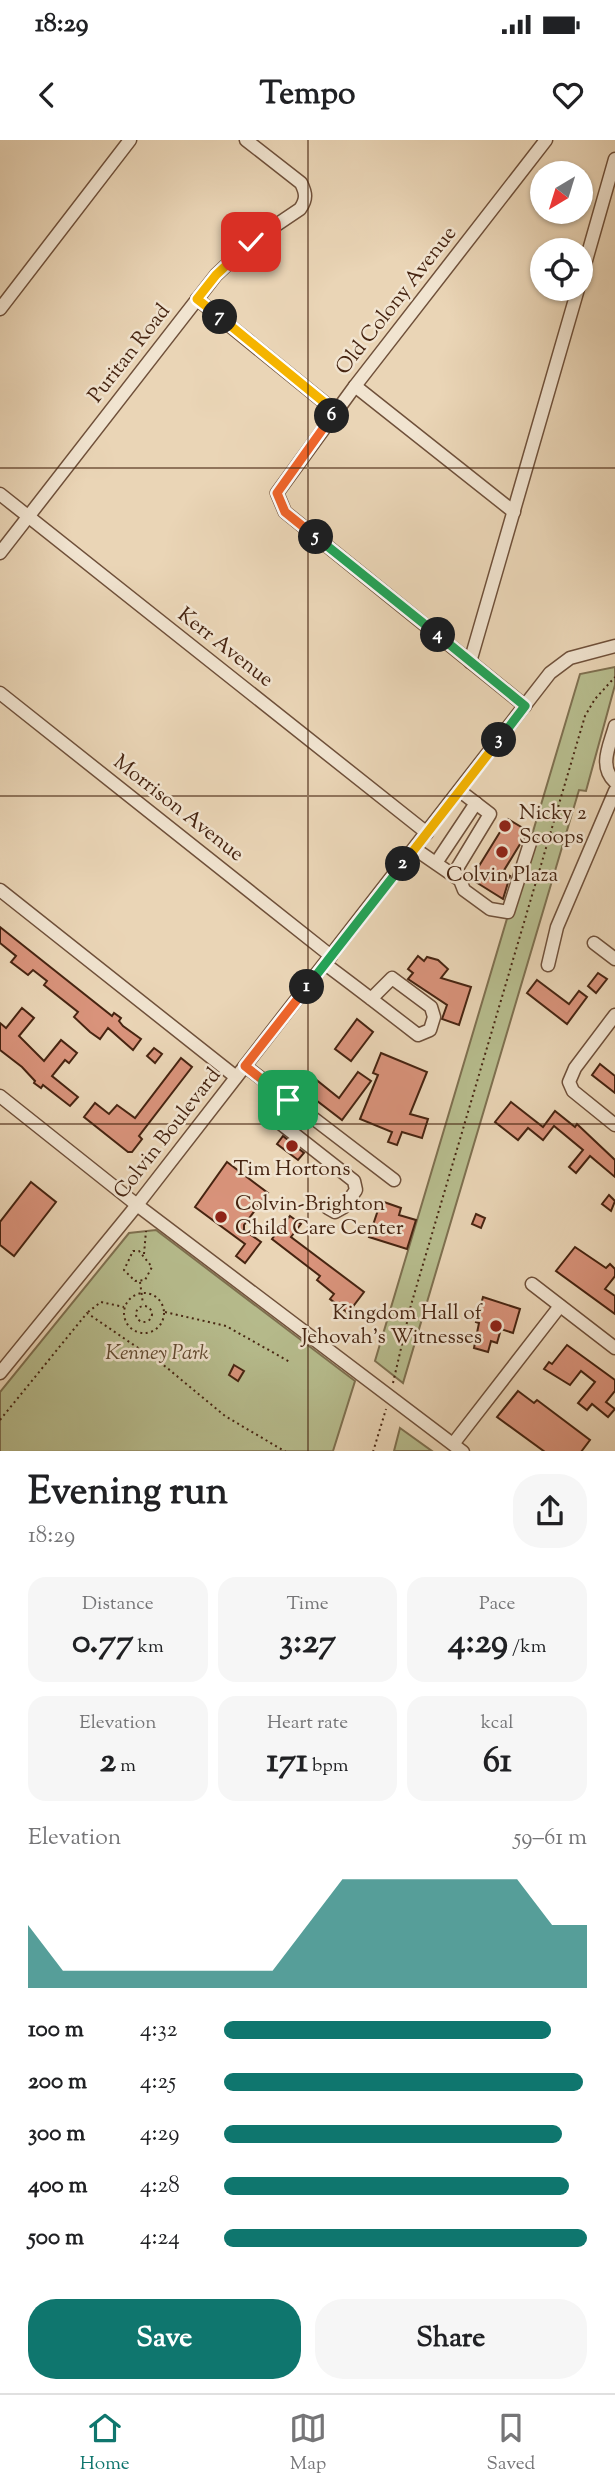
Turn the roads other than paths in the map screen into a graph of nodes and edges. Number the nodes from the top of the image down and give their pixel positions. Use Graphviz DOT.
graph roads {
  1 [pos="130,140"];
  2 [pos="246,140"];
  3 [pos="546,140"];
  4 [pos="615,159"];
  5 [pos="592,238"];
  6 [pos="197,299"];
  7 [pos="575,301"];
  8 [pos="0,309"];
  9 [pos="355,386"];
  10 [pos="336,412"];
  11 [pos="0,494"];
  12 [pos="514,512"];
  13 [pos="29,517"];
  14 [pos="0,553"];
  15 [pos="615,646"];
  16 [pos="471,662"];
  17 [pos="0,693"];
  18 [pos="525,706"];
  19 [pos="615,726"];
  20 [pos="615,782"];
  21 [pos="615,790"];
  22 [pos="460,791"];
  23 [pos="476,803"];
  24 [pos="427,833"];
  25 [pos="531,840"];
  26 [pos="415,849"];
  27 [pos="436,863"];
  28 [pos="453,875"];
  29 [pos="0,890"];
  30 [pos="594,943"];
  31 [pos="615,959"];
  32 [pos="328,960"];
  33 [pos="548,965"];
  34 [pos="371,999"];
  35 [pos="615,1015"];
  36 [pos="245,1066"];
  37 [pos="236,1077"];
  38 [pos="0,1096"];
  39 [pos="275,1119"];
  40 [pos="615,1125"];
  41 [pos="394,1180"];
  42 [pos="137,1205"];
  43 [pos="328,1208"];
  44 [pos="532,1284"];
  45 [pos="560,1306"];
  46 [pos="615,1348"];
  47 [pos="0,1373"];
  48 [pos="458,1448"];
  1 -- 8 [label="street"];
  2 -- 6 [label="street, Puritan Road"];
  3 -- 9 [label="street, Old Colony Avenue"];
  4 -- 5 [label="street"];
  6 -- 10 [label="street"];
  6 -- 13 [label="street, Puritan Road"];
  7 -- 12 [label="street"];
  9 -- 10 [label="street, Old Colony Avenue"];
  9 -- 12 [label="street"];
  10 -- 16 [label="street, Old Colony Avenue"];
  11 -- 13 [label="street, Kerr Avenue"];
  12 -- 16 [label="street"];
  13 -- 14 [label="street, Puritan Road"];
  13 -- 24 [label="street, Kerr Avenue"];
  15 -- 18 [label="street, Colvin Boulevard"];
  16 -- 18 [label="street, Old Colony Avenue"];
  17 -- 32 [label="street, Morrison Avenue"];
  18 -- 22 [label="street, Colvin Boulevard"];
  19 -- 20 [label="street"];
  21 -- 33 [label="street"];
  22 -- 23 [label="street"];
  22 -- 24 [label="street, Colvin Boulevard"];
  23 -- 27 [label="street"];
  23 -- 28 [label="street"];
  24 -- 26 [label="street, Colvin Boulevard"];
  25 -- 28 [label="street"];
  26 -- 27 [label="street"];
  26 -- 32 [label="street, Colvin Boulevard"];
  27 -- 28 [label="street"];
  29 -- 37 [label="street"];
  30 -- 31 [label="street"];
  32 -- 34 [label="street, Morrison Avenue"];
  32 -- 36 [label="street, Colvin Boulevard"];
  34 -- 34 [label="street, Morrison Avenue"];
  35 -- 40 [label="street"];
  36 -- 37 [label="street, Colvin Boulevard"];
  36 -- 41 [label="street"];
  37 -- 42 [label="street, Colvin Boulevard"];
  38 -- 42 [label="street"];
  39 -- 43 [label="street"];
  42 -- 47 [label="street, Colvin Boulevard"];
  42 -- 48 [label="street"];
  44 -- 45 [label="street"];
  45 -- 46 [label="street"];
  45 -- 48 [label="street"];
}
